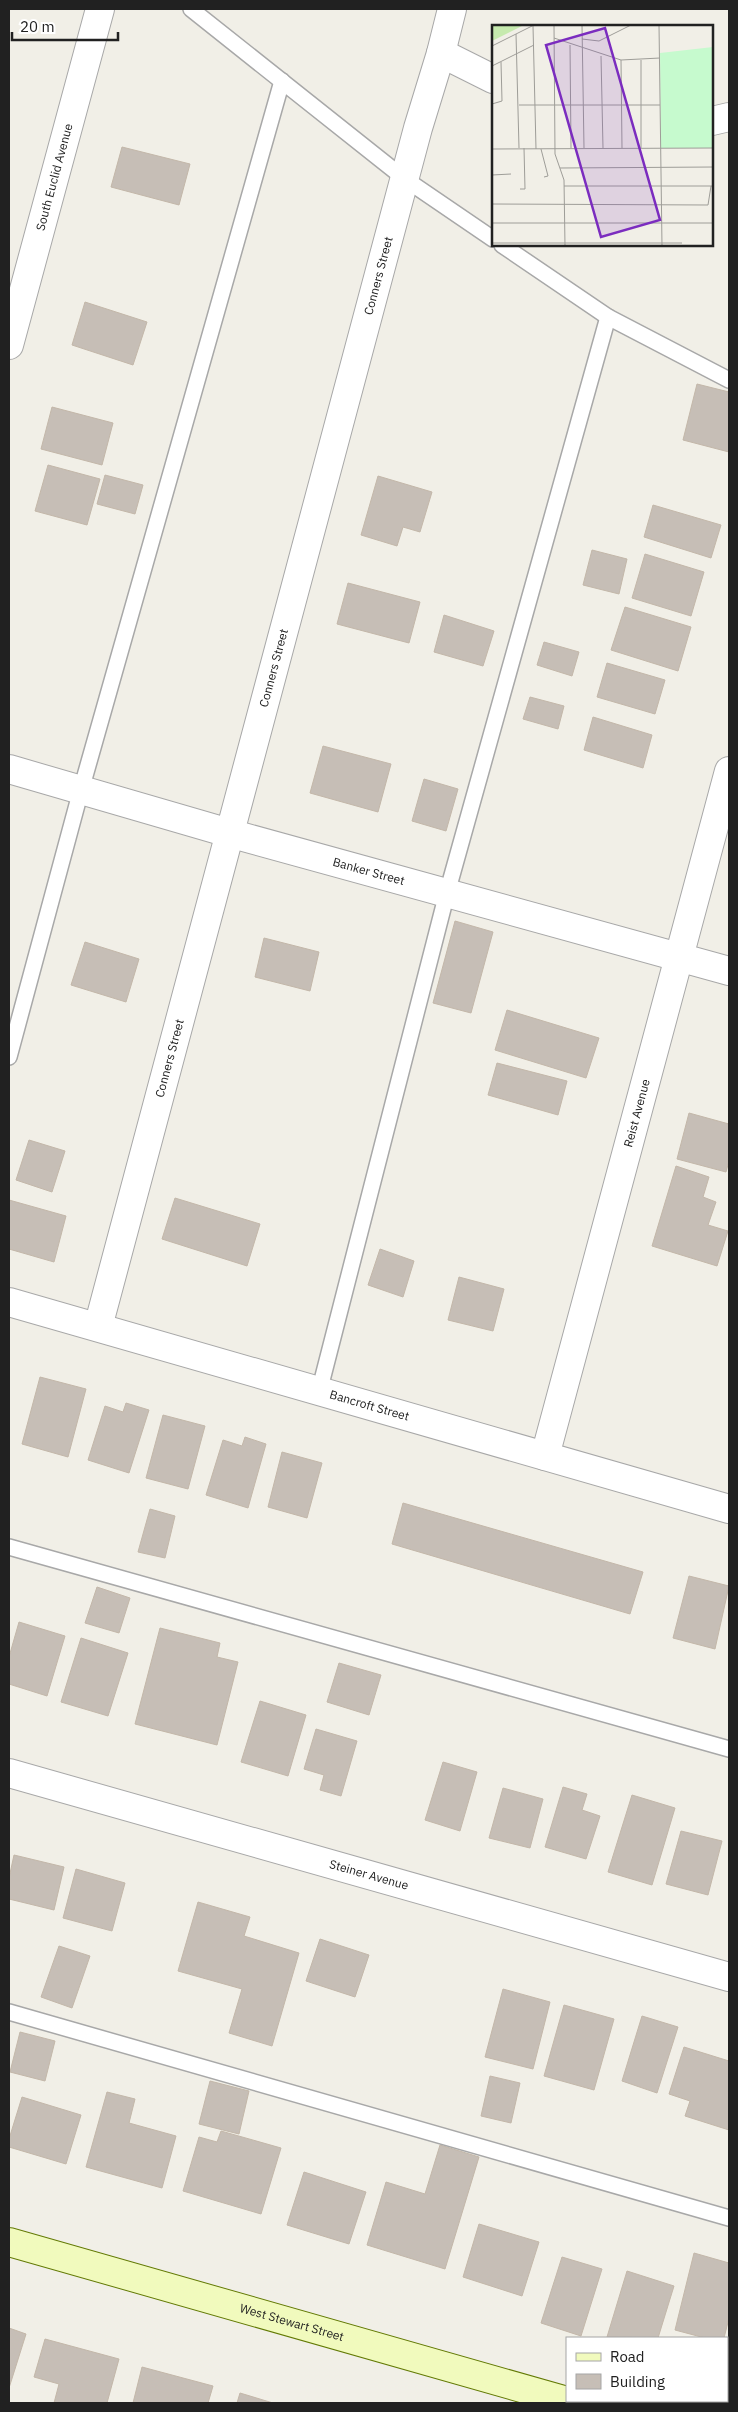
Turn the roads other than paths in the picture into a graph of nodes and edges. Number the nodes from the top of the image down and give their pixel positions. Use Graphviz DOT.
graph roads {
  1 [pos="100,9"];
  2 [pos="191,9"];
  3 [pos="452,9"];
  4 [pos="441,53"];
  5 [pos="492,78"];
  6 [pos="282,81"];
  7 [pos="729,117"];
  8 [pos="713,121"];
  9 [pos="406,179"];
  10 [pos="492,238"];
  11 [pos="503,246"];
  12 [pos="608,317"];
  13 [pos="9,345"];
  14 [pos="729,380"];
  15 [pos="9,769"];
  16 [pos="729,772"];
  17 [pos="81,790"];
  18 [pos="228,833"];
  19 [pos="447,893"];
  20 [pos="679,957"];
  21 [pos="729,971"];
  22 [pos="9,1057"];
  23 [pos="9,1302"];
  24 [pos="98,1327"];
  25 [pos="319,1392"];
  26 [pos="545,1456"];
  27 [pos="729,1509"];
  28 [pos="9,1547"];
  29 [pos="729,1749"];
  30 [pos="9,1773"];
  31 [pos="729,1977"];
  32 [pos="9,2012"];
  33 [pos="729,2218"];
  34 [pos="9,2242"];
  35 [pos="566,2401"];
  1 -- 13 [label="street, South Euclid Avenue"];
  2 -- 6 [label="lane"];
  3 -- 4 [label="street, Conners Street"];
  4 -- 5 [label="street"];
  4 -- 9 [label="street, Conners Street"];
  6 -- 9 [label="lane"];
  6 -- 17 [label="lane"];
  7 -- 8 [label="street"];
  9 -- 10 [label="lane"];
  9 -- 18 [label="street, Conners Street"];
  11 -- 12 [label="lane"];
  12 -- 14 [label="lane"];
  12 -- 19 [label="lane"];
  15 -- 17 [label="street, Banker Street"];
  16 -- 20 [label="street, Reist Avenue"];
  17 -- 18 [label="street, Banker Street"];
  17 -- 22 [label="lane"];
  18 -- 19 [label="street, Banker Street"];
  18 -- 24 [label="street, Conners Street"];
  19 -- 20 [label="street, Banker Street"];
  19 -- 25 [label="lane"];
  20 -- 21 [label="street, Banker Street"];
  20 -- 26 [label="street, Reist Avenue"];
  23 -- 24 [label="street, Bancroft Street"];
  24 -- 25 [label="street, Bancroft Street"];
  25 -- 26 [label="street, Bancroft Street"];
  26 -- 27 [label="street, Bancroft Street"];
  28 -- 29 [label="lane"];
  30 -- 31 [label="street, Steiner Avenue"];
  32 -- 33 [label="lane"];
  34 -- 35 [label="street, West Stewart Street"];
}
